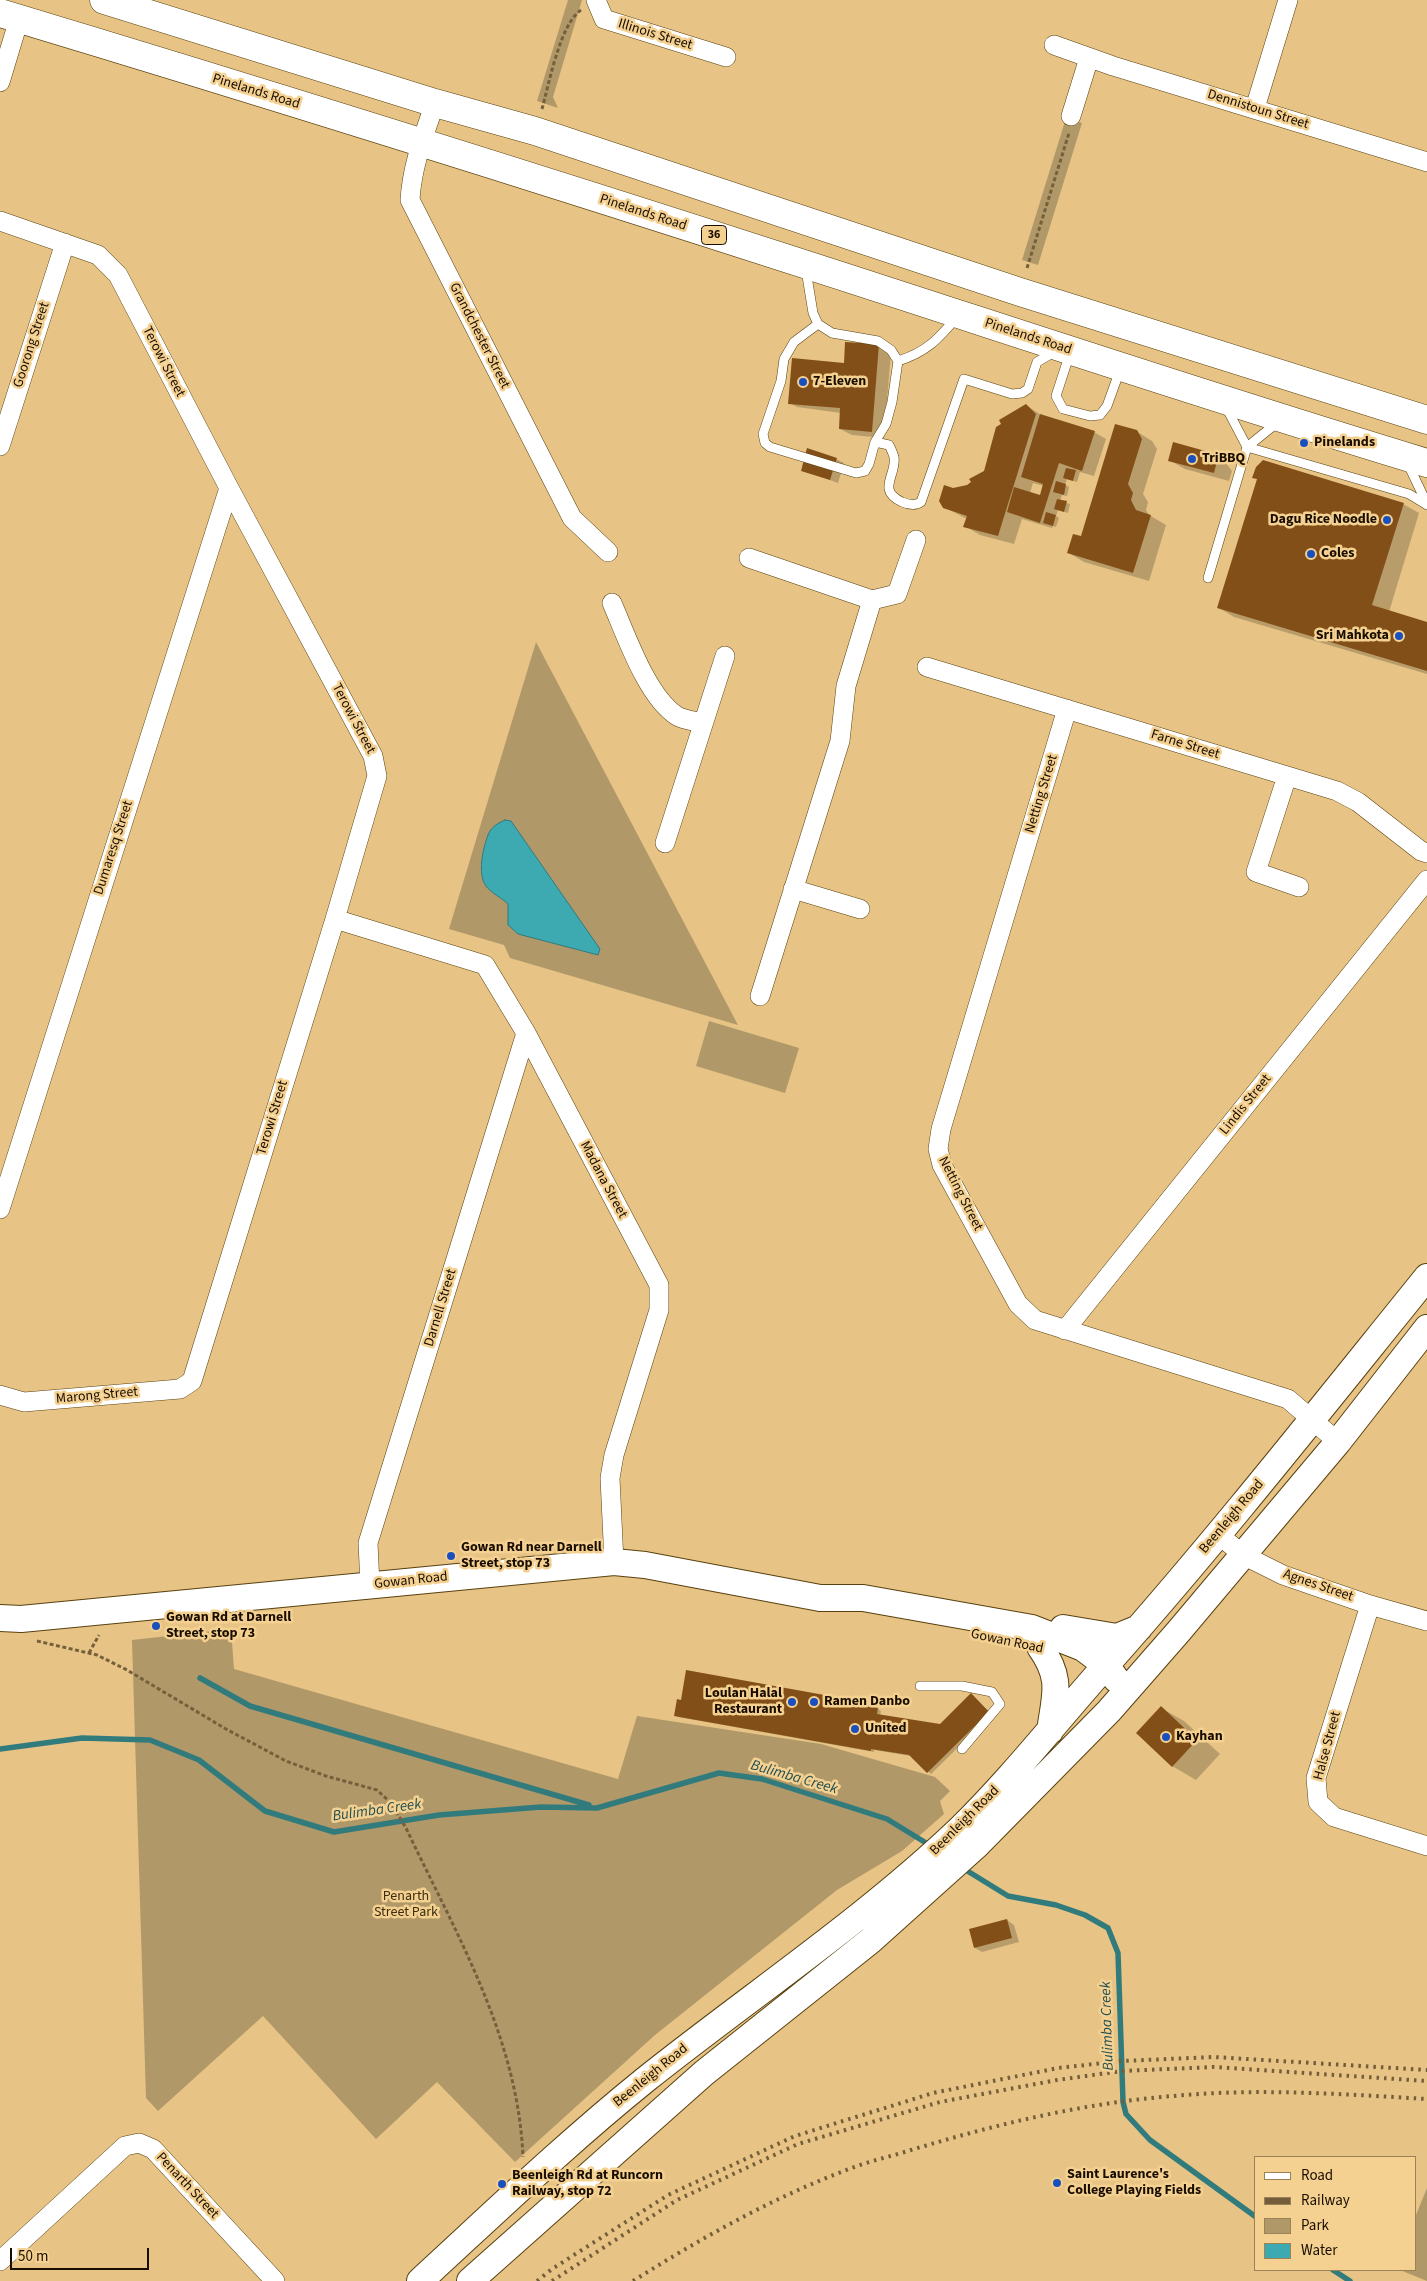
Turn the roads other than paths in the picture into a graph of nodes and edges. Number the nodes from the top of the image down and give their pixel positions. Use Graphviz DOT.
graph roads {
  1 [pos="104,0"];
  2 [pos="1288,0"];
  3 [pos="596,1"];
  4 [pos="10,16"];
  5 [pos="1054,45"];
  6 [pos="726,57"];
  7 [pos="1089,58"];
  8 [pos="0,82"];
  9 [pos="435,103"];
  10 [pos="1255,108"];
  11 [pos="1074,122"];
  12 [pos="421,142"];
  13 [pos="1427,162"];
  14 [pos="0,221"];
  15 [pos="65,243"];
  16 [pos="806,264"];
  17 [pos="958,315"];
  18 [pos="818,324"];
  19 [pos="1065,350"];
  20 [pos="898,361"];
  21 [pos="1121,368"];
  22 [pos="1222,401"];
  23 [pos="1282,418"];
  24 [pos="1427,420"];
  25 [pos="875,442"];
  26 [pos="0,446"];
  27 [pos="1247,447"];
  28 [pos="1416,460"];
  29 [pos="229,488"];
  30 [pos="1427,505"];
  31 [pos="916,540"];
  32 [pos="608,552"];
  33 [pos="748,558"];
  34 [pos="1208,578"];
  35 [pos="872,600"];
  36 [pos="612,602"];
  37 [pos="725,656"];
  38 [pos="928,667"];
  39 [pos="1067,709"];
  40 [pos="703,723"];
  41 [pos="1287,776"];
  42 [pos="665,843"];
  43 [pos="1427,853"];
  44 [pos="1427,880"];
  45 [pos="1299,887"];
  46 [pos="793,889"];
  47 [pos="860,909"];
  48 [pos="335,919"];
  49 [pos="760,996"];
  50 [pos="526,1033"];
  51 [pos="0,1209"];
  52 [pos="1427,1277"];
  53 [pos="1427,1328"];
  54 [pos="1065,1330"];
  55 [pos="192,1381"];
  56 [pos="0,1395"];
  57 [pos="1312,1420"];
  58 [pos="1338,1442"];
  59 [pos="1218,1534"];
  60 [pos="1243,1555"];
  61 [pos="614,1562"];
  62 [pos="370,1585"];
  63 [pos="1370,1605"];
  64 [pos="0,1618"];
  65 [pos="1427,1621"];
  66 [pos="1139,1628"];
  67 [pos="1036,1638"];
  68 [pos="1100,1672"];
  69 [pos="920,1686"];
  70 [pos="1126,1692"];
  71 [pos="1050,1731"];
  72 [pos="962,1750"];
  73 [pos="969,1836"];
  74 [pos="1427,1846"];
  75 [pos="925,1876"];
  76 [pos="0,2261"];
  77 [pos="275,2281"];
  78 [pos="420,2281"];
  79 [pos="470,2281"];
  1 -- 9 [label="main road"];
  2 -- 10 [label="street"];
  3 -- 6 [label="street, Illinois Street"];
  4 -- 8 [label="street"];
  4 -- 12 [label="main road, Pinelands Road / 36"];
  5 -- 7 [label="street, Dennistoun Street"];
  7 -- 10 [label="street, Dennistoun Street"];
  7 -- 11 [label="street"];
  9 -- 12 [label="street, Grandchester Street"];
  9 -- 24 [label="main road"];
  10 -- 13 [label="street, Dennistoun Street"];
  12 -- 16 [label="main road, Pinelands Road / 36"];
  12 -- 32 [label="street, Grandchester Street"];
  14 -- 15 [label="street, Terowi Street"];
  15 -- 26 [label="street, Goorong Street"];
  15 -- 29 [label="street, Terowi Street"];
  16 -- 17 [label="main road, Pinelands Road / 36"];
  16 -- 18 [label="lane"];
  17 -- 19 [label="main road, Pinelands Road / 36"];
  17 -- 20 [label="lane"];
  18 -- 20 [label="lane"];
  18 -- 25 [label="lane"];
  19 -- 21 [label="main road, Pinelands Road / 36"];
  19 -- 21 [label="lane"];
  19 -- 25 [label="lane"];
  20 -- 25 [label="lane"];
  21 -- 22 [label="main road, Pinelands Road / 36"];
  22 -- 23 [label="main road, Pinelands Road / 36"];
  22 -- 27 [label="lane"];
  23 -- 27 [label="lane"];
  23 -- 28 [label="main road, Pinelands Road / 36"];
  27 -- 30 [label="lane"];
  27 -- 34 [label="lane"];
  28 -- 30 [label="lane"];
  29 -- 48 [label="street, Terowi Street"];
  29 -- 51 [label="street, Dumaresq Street"];
  31 -- 35 [label="street"];
  33 -- 35 [label="street"];
  35 -- 46 [label="street"];
  36 -- 40 [label="street"];
  37 -- 40 [label="street"];
  38 -- 39 [label="street, Farne Street"];
  39 -- 41 [label="street, Farne Street"];
  39 -- 54 [label="street, Netting Street"];
  40 -- 42 [label="street"];
  41 -- 43 [label="street, Farne Street"];
  41 -- 45 [label="street"];
  44 -- 54 [label="street, Lindis Street"];
  46 -- 47 [label="street"];
  46 -- 49 [label="street"];
  48 -- 50 [label="street, Madana Street"];
  48 -- 55 [label="street, Terowi Street"];
  50 -- 61 [label="street, Madana Street"];
  50 -- 62 [label="street, Darnell Street"];
  52 -- 57 [label="main road, Beenleigh Road"];
  53 -- 58 [label="main road, Beenleigh Road"];
  54 -- 57 [label="street, Netting Street"];
  55 -- 56 [label="street, Marong Street"];
  57 -- 58 [label="street, Netting Street"];
  57 -- 59 [label="main road, Beenleigh Road"];
  58 -- 60 [label="main road, Beenleigh Road"];
  59 -- 60 [label="street, Agnes Street"];
  59 -- 66 [label="main road, Beenleigh Road"];
  60 -- 63 [label="street, Agnes Street"];
  60 -- 70 [label="main road, Beenleigh Road"];
  61 -- 62 [label="main road, Gowan Road"];
  61 -- 67 [label="main road, Gowan Road"];
  62 -- 64 [label="main road, Gowan Road"];
  63 -- 65 [label="street, Agnes Street"];
  63 -- 74 [label="street, Halse Street"];
  66 -- 67 [label="main road"];
  66 -- 68 [label="main road, Beenleigh Road"];
  67 -- 68 [label="main road, Gowan Road"];
  67 -- 71 [label="main road"];
  68 -- 70 [label="main road, Gowan Road"];
  68 -- 71 [label="main road, Beenleigh Road"];
  69 -- 72 [label="lane"];
  70 -- 73 [label="main road, Beenleigh Road"];
  71 -- 73 [label="main road, Beenleigh Road"];
  73 -- 75 [label="main road, Beenleigh Road"];
  75 -- 78 [label="main road, Beenleigh Road"];
  75 -- 79 [label="main road, Beenleigh Road"];
  76 -- 77 [label="street, Penarth Street"];
}
